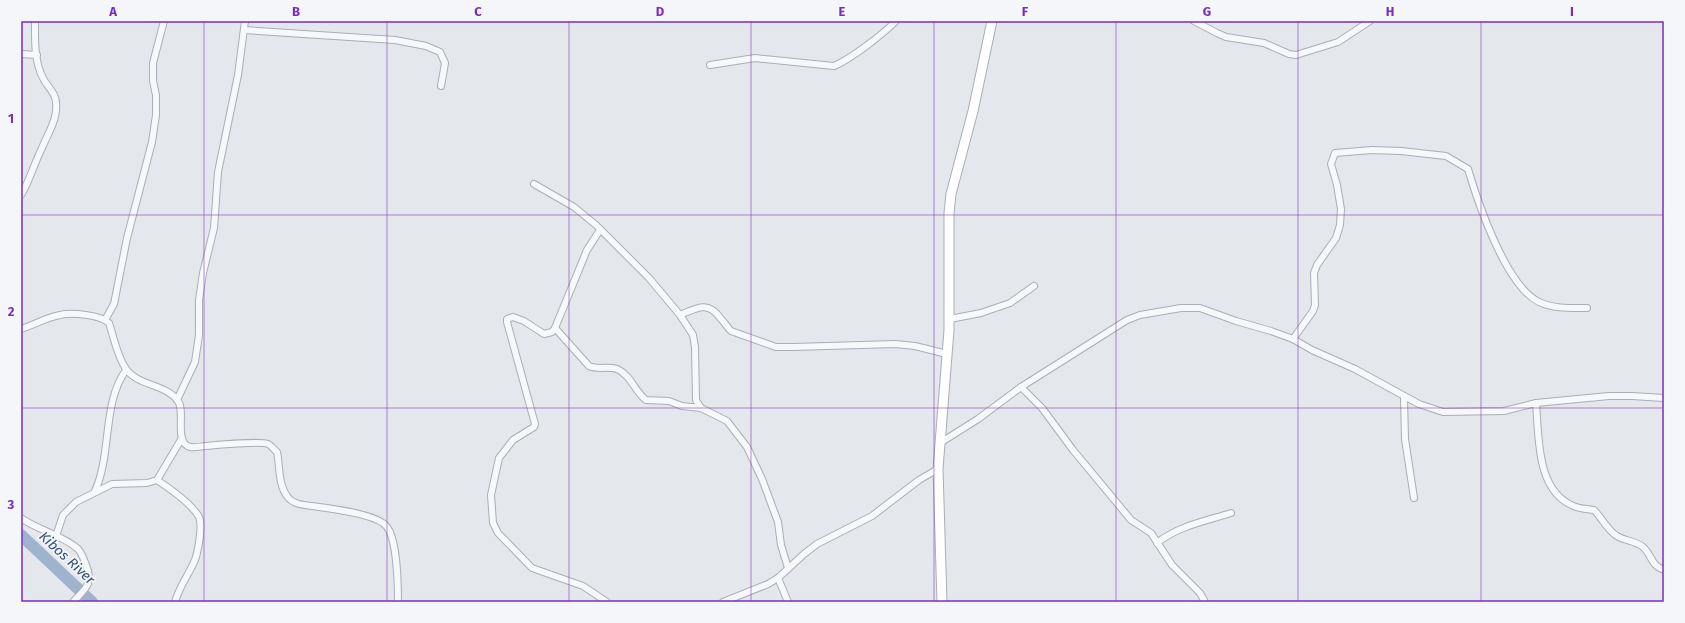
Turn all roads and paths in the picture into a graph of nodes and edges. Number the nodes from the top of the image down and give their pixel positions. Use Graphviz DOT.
graph roads {
  1 [pos="35,21"];
  2 [pos="164,21"];
  3 [pos="245,21"];
  4 [pos="896,21"];
  5 [pos="992,21"];
  6 [pos="1194,21"];
  7 [pos="1370,21"];
  8 [pos="244,30"];
  9 [pos="21,54"];
  10 [pos="37,55"];
  11 [pos="710,65"];
  12 [pos="440,86"];
  13 [pos="534,184"];
  14 [pos="21,196"];
  15 [pos="600,230"];
  16 [pos="1034,286"];
  17 [pos="1587,308"];
  18 [pos="680,315"];
  19 [pos="950,319"];
  20 [pos="106,320"];
  21 [pos="555,328"];
  22 [pos="21,329"];
  23 [pos="1293,339"];
  24 [pos="947,354"];
  25 [pos="126,370"];
  26 [pos="1021,387"];
  27 [pos="1404,396"];
  28 [pos="1664,398"];
  29 [pos="177,400"];
  30 [pos="1536,403"];
  31 [pos="701,408"];
  32 [pos="182,438"];
  33 [pos="940,443"];
  34 [pos="938,469"];
  35 [pos="157,480"];
  36 [pos="95,491"];
  37 [pos="1414,498"];
  38 [pos="1231,513"];
  39 [pos="21,518"];
  40 [pos="56,536"];
  41 [pos="1157,543"];
  42 [pos="788,568"];
  43 [pos="1664,570"];
  44 [pos="778,578"];
  45 [pos="73,602"];
  46 [pos="175,602"];
  47 [pos="398,602"];
  48 [pos="607,602"];
  49 [pos="723,602"];
  50 [pos="788,602"];
  51 [pos="942,602"];
  52 [pos="1205,602"];
  1 -- 10 [label="street"];
  2 -- 20 [label="street"];
  3 -- 8 [label="street"];
  4 -- 11 [label="street"];
  5 -- 19 [label="street"];
  6 -- 7 [label="street"];
  8 -- 12 [label="street"];
  8 -- 29 [label="street"];
  9 -- 10 [label="street"];
  10 -- 14 [label="street"];
  13 -- 15 [label="street"];
  15 -- 18 [label="street"];
  15 -- 21 [label="street"];
  16 -- 19 [label="street"];
  17 -- 23 [label="street"];
  18 -- 24 [label="street"];
  18 -- 31 [label="street"];
  19 -- 24 [label="street"];
  20 -- 22 [label="street"];
  20 -- 25 [label="street"];
  21 -- 31 [label="street"];
  21 -- 48 [label="street"];
  23 -- 26 [label="street"];
  23 -- 27 [label="street"];
  24 -- 33 [label="street"];
  25 -- 29 [label="street"];
  25 -- 36 [label="street"];
  26 -- 33 [label="street"];
  26 -- 41 [label="street"];
  27 -- 30 [label="street"];
  27 -- 37 [label="street"];
  28 -- 30 [label="street"];
  29 -- 32 [label="street"];
  30 -- 43 [label="street"];
  31 -- 42 [label="street"];
  32 -- 35 [label="street"];
  32 -- 47 [label="street"];
  33 -- 34 [label="street"];
  34 -- 42 [label="street"];
  34 -- 51 [label="street"];
  35 -- 36 [label="street"];
  35 -- 46 [label="street"];
  36 -- 40 [label="street"];
  38 -- 41 [label="street"];
  39 -- 40 [label="street"];
  40 -- 45 [label="street"];
  41 -- 52 [label="street"];
  42 -- 44 [label="street"];
  44 -- 49 [label="street"];
  44 -- 50 [label="street"];
}
